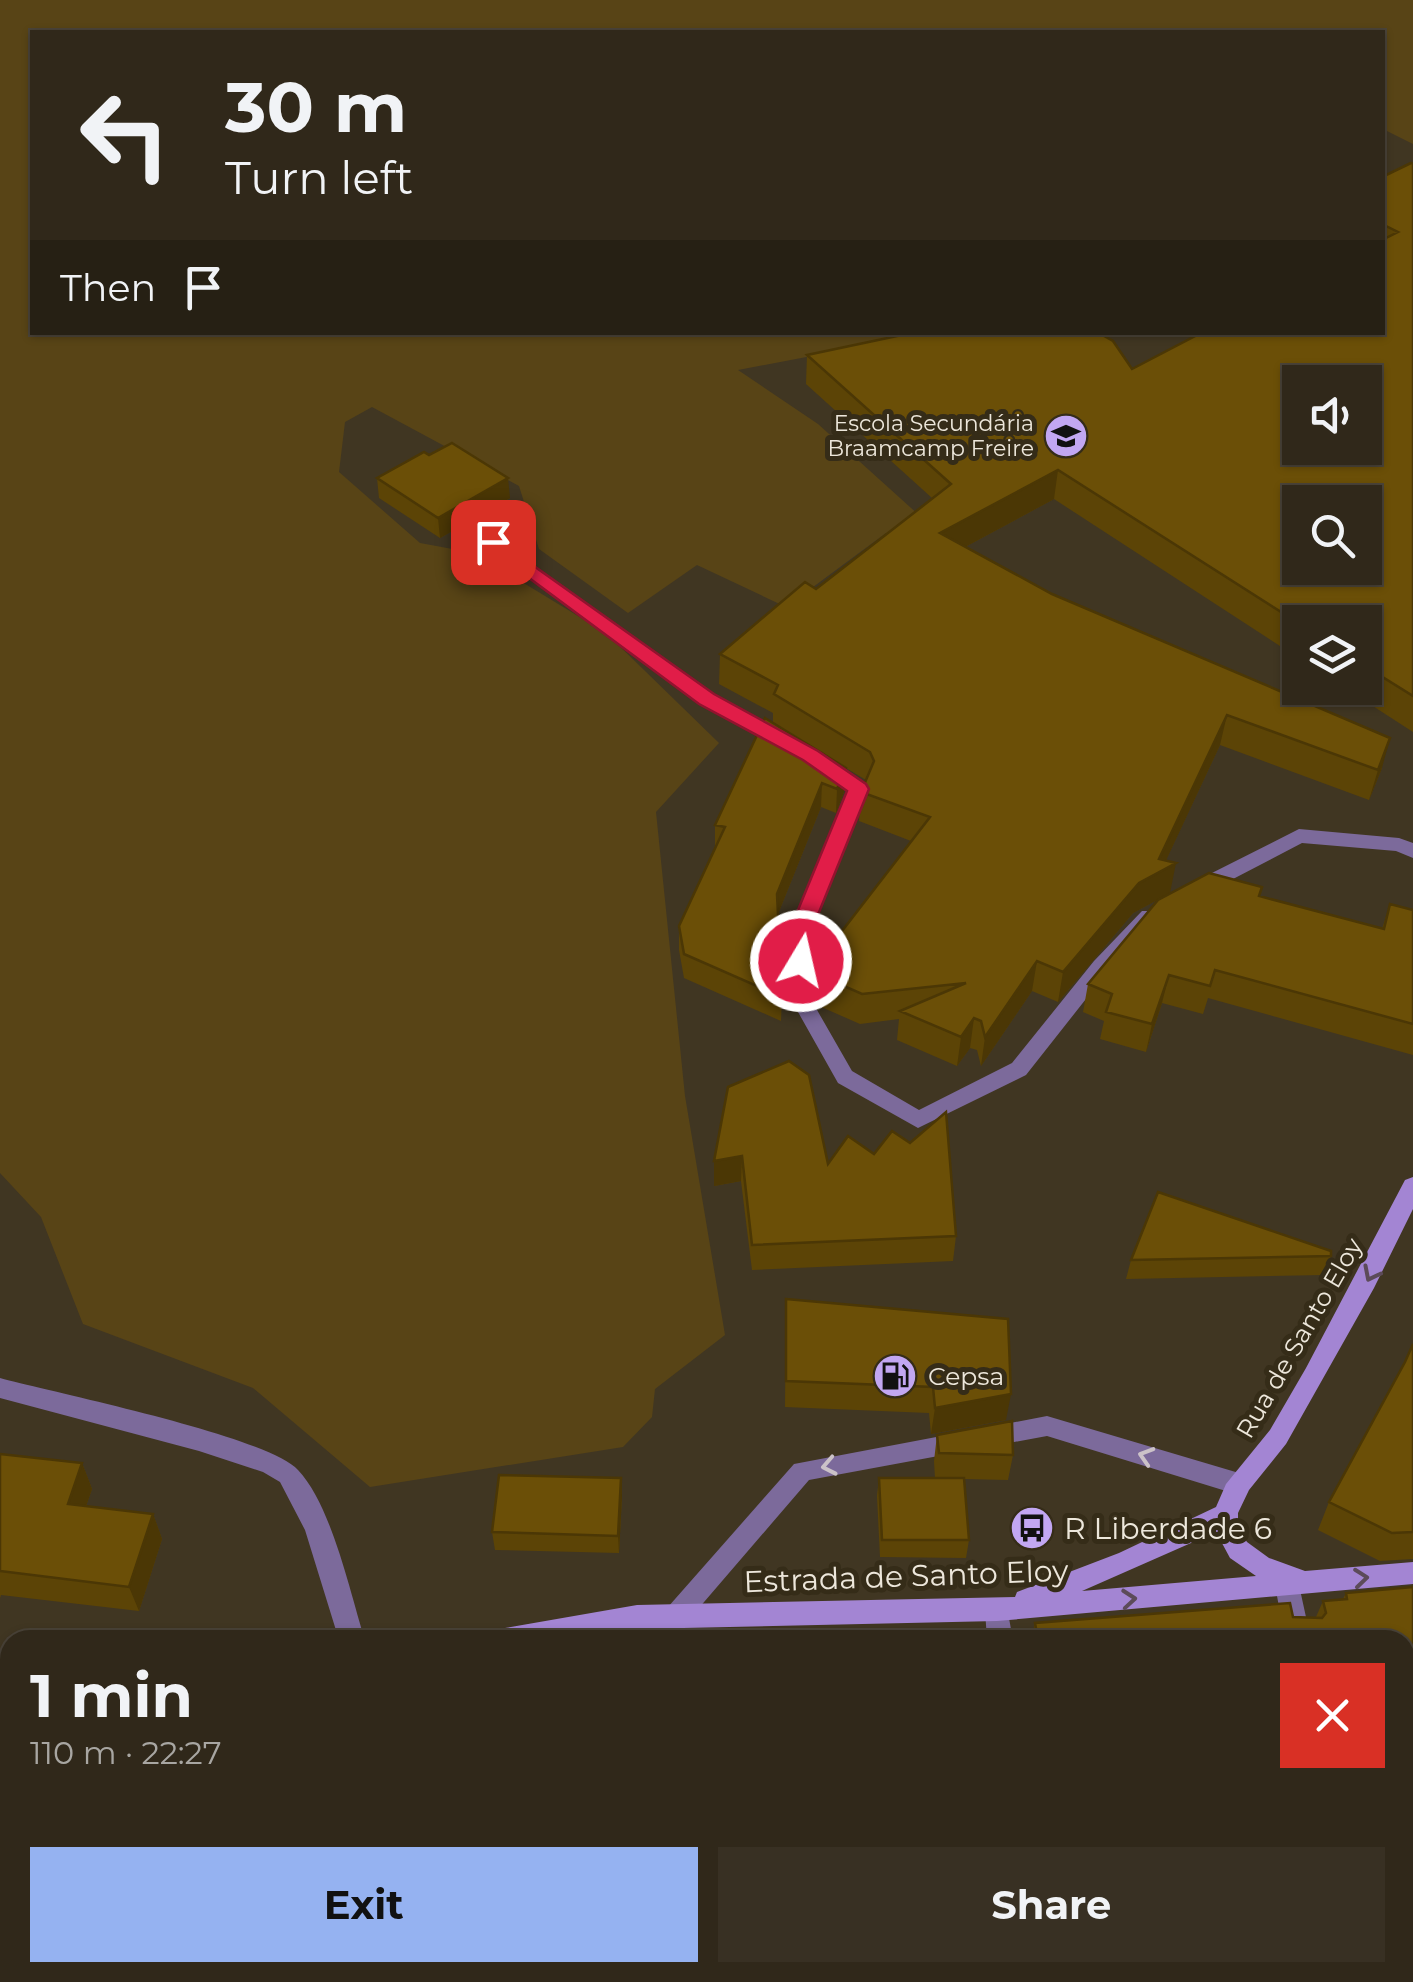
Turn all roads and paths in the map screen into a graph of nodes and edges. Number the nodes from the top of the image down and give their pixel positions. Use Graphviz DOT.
graph roads {
  1 [pos="493,542"];
  2 [pos="1413,851"];
  3 [pos="1413,1186"];
  4 [pos="0,1388"];
  5 [pos="1240,1484"];
  6 [pos="1226,1514"];
  7 [pos="1413,1573"];
  8 [pos="1298,1584"];
  9 [pos="997,1610"];
  10 [pos="677,1614"];
  11 [pos="349,1630"];
  12 [pos="560,1630"];
  13 [pos="999,1630"];
  14 [pos="1298,1630"];
  1 -- 2 [label="street"];
  3 -- 5 [label="main road, Rua de Santo Eloy, one-way"];
  4 -- 11 [label="street"];
  5 -- 6 [label="main road, Rua de Santo Eloy"];
  5 -- 10 [label="street, one-way"];
  6 -- 8 [label="main road"];
  6 -- 9 [label="main road"];
  8 -- 7 [label="main road, Estrada de Santo Eloy, one-way"];
  9 -- 8 [label="main road, Estrada de Santo Eloy, one-way"];
  8 -- 14 [label="street"];
  9 -- 10 [label="main road, Estrada de Santo Eloy"];
  9 -- 13 [label="street"];
  10 -- 12 [label="main road, Estrada de Santo Eloy"];
}
